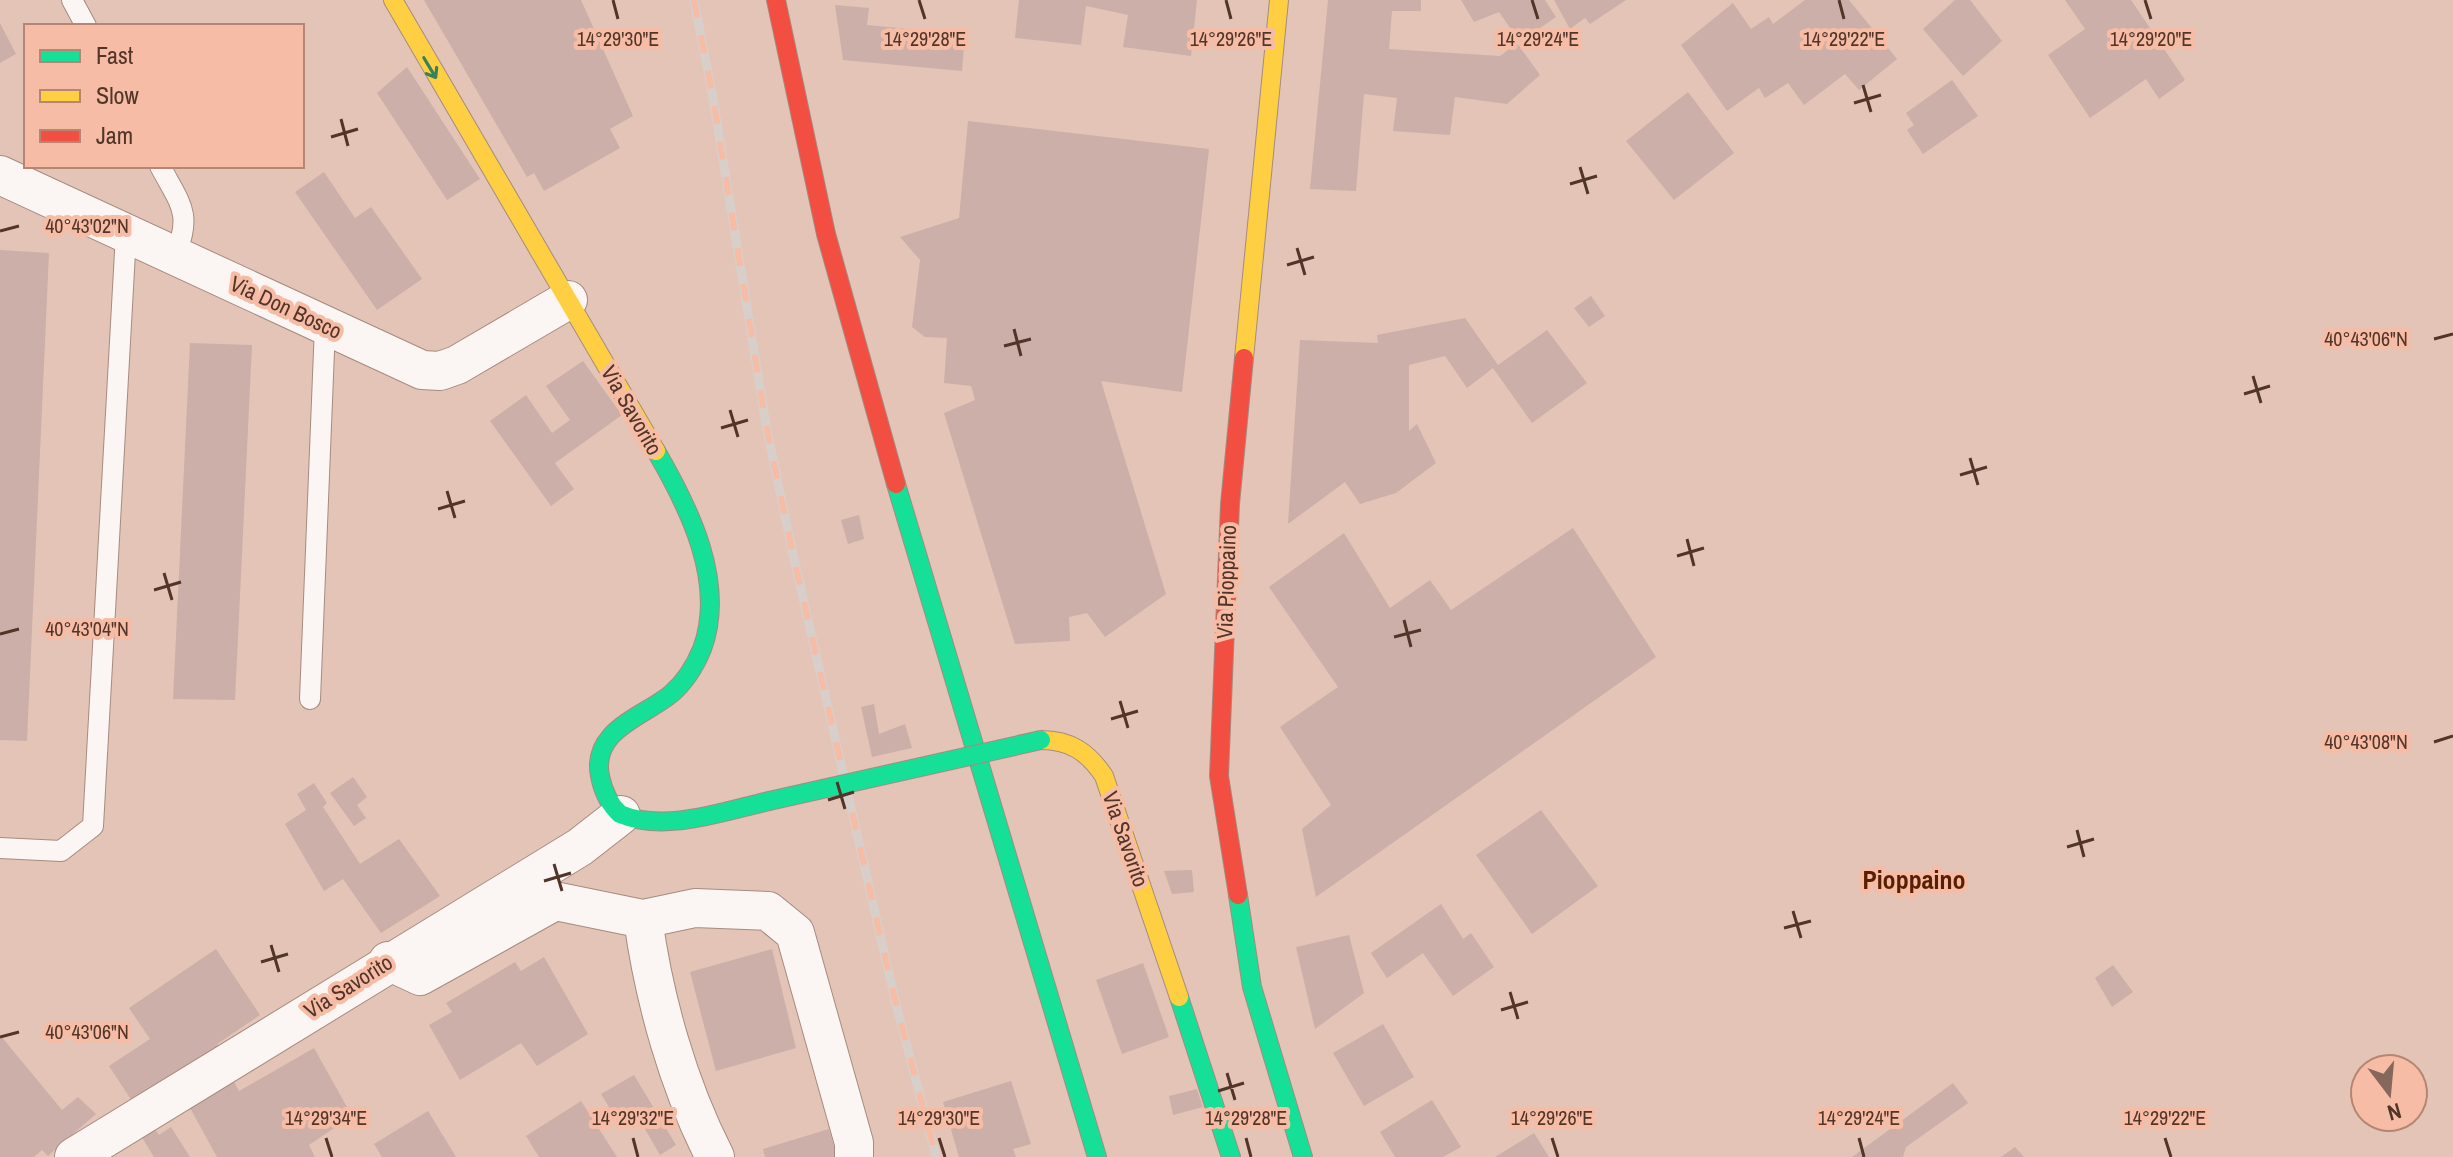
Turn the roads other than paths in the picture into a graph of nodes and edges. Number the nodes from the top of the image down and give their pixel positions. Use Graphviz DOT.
graph roads {
  1 [pos="72,0"];
  2 [pos="393,0"];
  3 [pos="776,0"];
  4 [pos="1279,0"];
  5 [pos="85,24"];
  6 [pos="161,168"];
  7 [pos="0,175"];
  8 [pos="126,234"];
  9 [pos="175,256"];
  10 [pos="568,300"];
  11 [pos="325,326"];
  12 [pos="310,699"];
  13 [pos="621,815"];
  14 [pos="0,848"];
  15 [pos="643,919"];
  16 [pos="388,961"];
  17 [pos="74,1157"];
  18 [pos="715,1157"];
  19 [pos="854,1157"];
  20 [pos="1097,1157"];
  21 [pos="1231,1157"];
  22 [pos="1303,1157"];
  1 -- 5 [label="lane"];
  2 -- 10 [label="main road, Via Savorito, one-way"];
  3 -- 20 [label="main road"];
  4 -- 22 [label="main road, Via Pioppaino"];
  6 -- 9 [label="lane"];
  7 -- 8 [label="street, Via Don Bosco"];
  8 -- 9 [label="street, Via Don Bosco"];
  8 -- 14 [label="lane"];
  9 -- 11 [label="street, Via Don Bosco"];
  10 -- 11 [label="street, Via Don Bosco"];
  10 -- 13 [label="main road, Via Savorito"];
  11 -- 12 [label="lane"];
  13 -- 16 [label="street, Via Savorito"];
  13 -- 21 [label="main road, Via Savorito, bridge"];
  15 -- 16 [label="street"];
  15 -- 18 [label="street"];
  15 -- 19 [label="street"];
  16 -- 17 [label="street, Via Savorito"];
}
